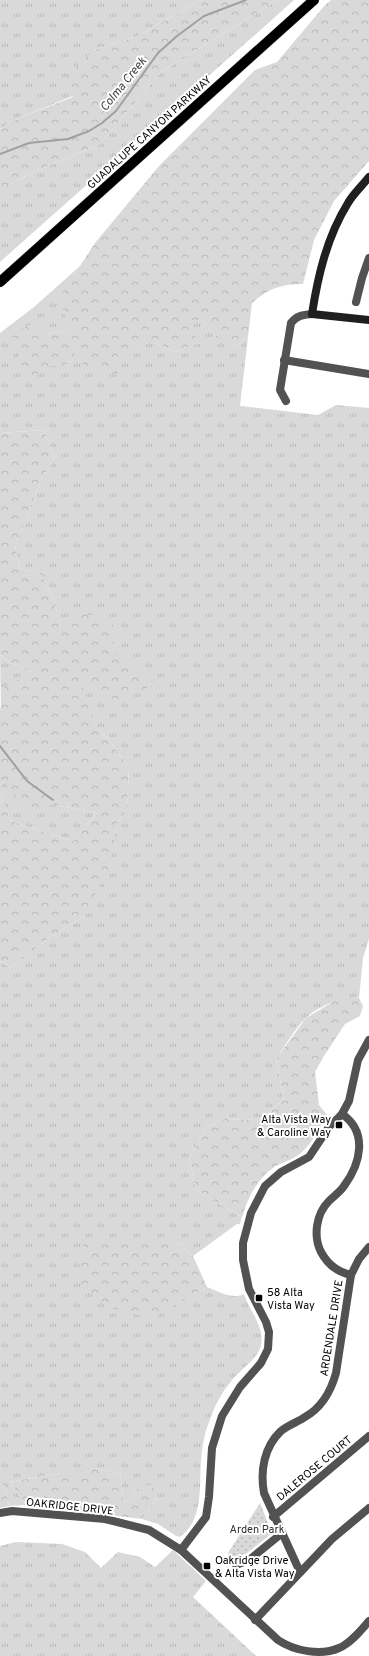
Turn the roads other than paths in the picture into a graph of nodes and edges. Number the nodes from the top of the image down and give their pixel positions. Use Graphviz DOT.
graph roads {
  1 [pos="314,0"];
  2 [pos="369,178"];
  3 [pos="369,258"];
  4 [pos="365,278"];
  5 [pos="0,282"];
  6 [pos="356,302"];
  7 [pos="312,314"];
  8 [pos="369,320"];
  9 [pos="284,360"];
  10 [pos="369,374"];
  11 [pos="286,401"];
  12 [pos="369,1040"];
  13 [pos="342,1114"];
  14 [pos="369,1247"];
  15 [pos="351,1275"];
  16 [pos="369,1436"];
  17 [pos="369,1508"];
  18 [pos="0,1513"];
  19 [pos="273,1517"];
  20 [pos="281,1534"];
  21 [pos="181,1550"];
  22 [pos="236,1566"];
  23 [pos="300,1572"];
  24 [pos="256,1620"];
  25 [pos="369,1621"];
  1 -- 5 [label="main road, GUADALUPE CANYON PARKWAY"];
  2 -- 7 [label="street"];
  3 -- 4 [label="street"];
  4 -- 6 [label="street"];
  7 -- 8 [label="street"];
  7 -- 9 [label="street"];
  9 -- 10 [label="street"];
  9 -- 11 [label="street"];
  12 -- 13 [label="street"];
  13 -- 15 [label="street"];
  13 -- 21 [label="street"];
  14 -- 15 [label="street, ARDENDALE DRIVE"];
  15 -- 19 [label="street, ARDENDALE DRIVE"];
  16 -- 19 [label="street, DALEROSE COURT"];
  17 -- 23 [label="street"];
  18 -- 21 [label="street, OAKRIDGE DRIVE"];
  19 -- 20 [label="street, ARDENDALE DRIVE"];
  20 -- 22 [label="street"];
  20 -- 23 [label="street, ARDENDALE DRIVE"];
  21 -- 24 [label="street, OAKRIDGE DRIVE"];
  23 -- 24 [label="street"];
  24 -- 25 [label="street, OAKRIDGE DRIVE"];
}
